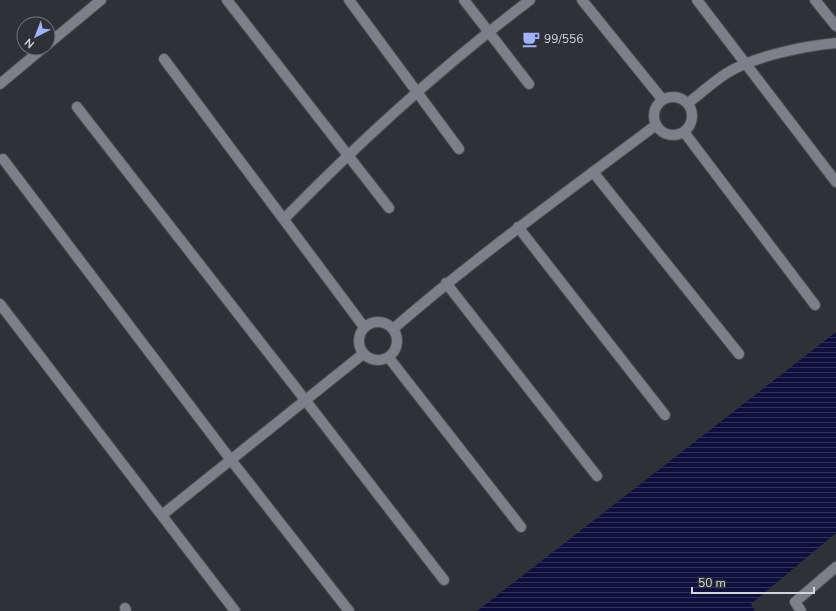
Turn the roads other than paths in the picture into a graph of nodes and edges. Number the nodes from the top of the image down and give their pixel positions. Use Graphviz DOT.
graph roads {
  1 [pos="101,0"];
  2 [pos="227,0"];
  3 [pos="350,0"];
  4 [pos="464,0"];
  5 [pos="530,0"];
  6 [pos="582,0"];
  7 [pos="697,0"];
  8 [pos="816,0"];
  9 [pos="836,26"];
  10 [pos="488,32"];
  11 [pos="56,37"];
  12 [pos="836,42"];
  13 [pos="33,56"];
  14 [pos="164,59"];
  15 [pos="746,64"];
  16 [pos="0,84"];
  17 [pos="529,84"];
  18 [pos="417,90"];
  19 [pos="662,99"];
  20 [pos="688,103"];
  21 [pos="77,107"];
  22 [pos="656,125"];
  23 [pos="684,132"];
  24 [pos="459,149"];
  25 [pos="346,155"];
  26 [pos="3,159"];
  27 [pos="593,172"];
  28 [pos="836,182"];
  29 [pos="389,208"];
  30 [pos="284,219"];
  31 [pos="518,227"];
  32 [pos="446,283"];
  33 [pos="0,304"];
  34 [pos="815,304"];
  35 [pos="364,327"];
  36 [pos="393,329"];
  37 [pos="364,354"];
  38 [pos="739,354"];
  39 [pos="389,358"];
  40 [pos="306,401"];
  41 [pos="666,415"];
  42 [pos="231,460"];
  43 [pos="597,476"];
  44 [pos="162,515"];
  45 [pos="521,527"];
  46 [pos="836,567"];
  47 [pos="444,580"];
  48 [pos="235,611"];
  49 [pos="349,611"];
  50 [pos="801,611"];
  1 -- 11 [label="street"];
  2 -- 25 [label="street"];
  3 -- 18 [label="street"];
  4 -- 10 [label="street"];
  5 -- 10 [label="street"];
  6 -- 19 [label="street"];
  7 -- 15 [label="street"];
  8 -- 9 [label="street"];
  10 -- 17 [label="street"];
  10 -- 18 [label="street"];
  12 -- 15 [label="street"];
  13 -- 16 [label="street"];
  14 -- 30 [label="street"];
  15 -- 20 [label="street"];
  15 -- 28 [label="street"];
  18 -- 24 [label="street"];
  18 -- 25 [label="street"];
  19 -- 20 [label="street"];
  19 -- 22 [label="street"];
  20 -- 23 [label="street"];
  21 -- 40 [label="street"];
  22 -- 23 [label="street"];
  22 -- 27 [label="street"];
  23 -- 34 [label="street"];
  25 -- 29 [label="street"];
  25 -- 30 [label="street"];
  26 -- 42 [label="street"];
  27 -- 31 [label="street"];
  27 -- 38 [label="street"];
  30 -- 35 [label="street"];
  31 -- 32 [label="street"];
  31 -- 41 [label="street"];
  32 -- 36 [label="street"];
  32 -- 43 [label="street"];
  33 -- 44 [label="street"];
  35 -- 36 [label="street"];
  35 -- 37 [label="street"];
  36 -- 39 [label="street"];
  37 -- 39 [label="street"];
  37 -- 40 [label="street"];
  39 -- 45 [label="street"];
  40 -- 42 [label="street"];
  40 -- 47 [label="street"];
  42 -- 44 [label="street"];
  42 -- 49 [label="street"];
  44 -- 48 [label="street"];
  46 -- 50 [label="street"];
}
